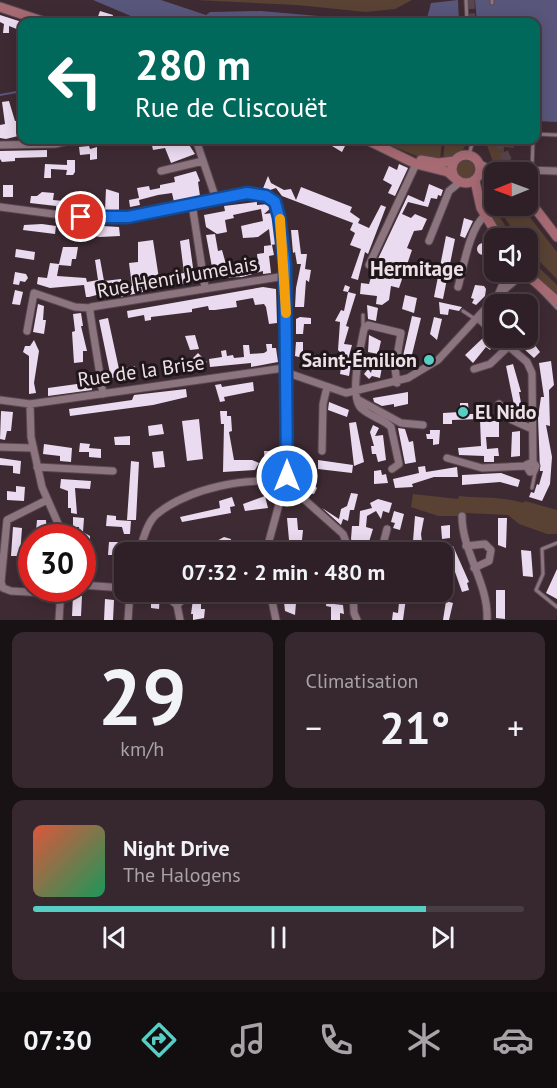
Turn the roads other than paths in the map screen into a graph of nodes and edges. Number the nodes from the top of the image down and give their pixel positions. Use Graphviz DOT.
graph roads {
  1 [pos="466,0"];
  2 [pos="0,7"];
  3 [pos="33,18"];
  4 [pos="467,18"];
  5 [pos="540,134"];
  6 [pos="557,135"];
  7 [pos="55,144"];
  8 [pos="197,144"];
  9 [pos="376,144"];
  10 [pos="472,144"];
  11 [pos="533,144"];
  12 [pos="0,145"];
  13 [pos="394,152"];
  14 [pos="469,155"];
  15 [pos="203,161"];
  16 [pos="454,161"];
  17 [pos="532,162"];
  18 [pos="416,164"];
  19 [pos="480,164"];
  20 [pos="484,166"];
  21 [pos="538,170"];
  22 [pos="161,171"];
  23 [pos="557,171"];
  24 [pos="484,173"];
  25 [pos="477,178"];
  26 [pos="459,181"];
  27 [pos="216,199"];
  28 [pos="192,204"];
  29 [pos="0,207"];
  30 [pos="483,212"];
  31 [pos="538,212"];
  32 [pos="493,228"];
  33 [pos="557,237"];
  34 [pos="429,241"];
  35 [pos="369,266"];
  36 [pos="285,276"];
  37 [pos="513,282"];
  38 [pos="538,283"];
  39 [pos="458,287"];
  40 [pos="205,288"];
  41 [pos="499,294"];
  42 [pos="557,301"];
  43 [pos="90,308"];
  44 [pos="557,308"];
  45 [pos="464,311"];
  46 [pos="484,311"];
  47 [pos="363,315"];
  48 [pos="477,319"];
  49 [pos="484,325"];
  50 [pos="364,329"];
  51 [pos="27,331"];
  52 [pos="507,348"];
  53 [pos="511,348"];
  54 [pos="474,369"];
  55 [pos="287,370"];
  56 [pos="397,382"];
  57 [pos="327,387"];
  58 [pos="103,394"];
  59 [pos="357,395"];
  60 [pos="0,400"];
  61 [pos="30,404"];
  62 [pos="499,404"];
  63 [pos="423,425"];
  64 [pos="532,429"];
  65 [pos="0,447"];
  66 [pos="32,448"];
  67 [pos="322,451"];
  68 [pos="447,458"];
  69 [pos="533,462"];
  70 [pos="525,466"];
  71 [pos="37,467"];
  72 [pos="392,470"];
  73 [pos="113,471"];
  74 [pos="534,471"];
  75 [pos="287,484"];
  76 [pos="532,488"];
  77 [pos="46,500"];
  78 [pos="462,516"];
  79 [pos="58,524"];
  80 [pos="387,529"];
  81 [pos="144,542"];
  82 [pos="266,542"];
  83 [pos="346,542"];
  84 [pos="384,542"];
  85 [pos="557,543"];
  86 [pos="466,546"];
  87 [pos="474,568"];
  88 [pos="96,586"];
  89 [pos="114,587"];
  90 [pos="18,591"];
  91 [pos="60,602"];
  92 [pos="129,602"];
  93 [pos="174,602"];
  94 [pos="180,602"];
  95 [pos="272,602"];
  96 [pos="354,602"];
  97 [pos="177,605"];
  98 [pos="557,607"];
  99 [pos="59,620"];
  100 [pos="128,620"];
  101 [pos="180,620"];
  102 [pos="276,620"];
  103 [pos="357,620"];
  104 [pos="487,620"];
  1 -- 4 [label="lane"];
  2 -- 3 [label="main road"];
  5 -- 6 [label="lane"];
  7 -- 12 [label="street"];
  8 -- 15 [label="street"];
  9 -- 13 [label="main road"];
  10 -- 14 [label="lane"];
  11 -- 17 [label="lane"];
  13 -- 16 [label="main road"];
  13 -- 18 [label="main road"];
  14 -- 16 [label="main road"];
  14 -- 19 [label="main road"];
  15 -- 22 [label="street"];
  15 -- 27 [label="street"];
  16 -- 26 [label="main road"];
  18 -- 26 [label="main road"];
  18 -- 35 [label="street"];
  19 -- 20 [label="street"];
  19 -- 25 [label="main road"];
  21 -- 23 [label="street"];
  24 -- 25 [label="street"];
  25 -- 26 [label="main road"];
  25 -- 30 [label="main road"];
  26 -- 30 [label="main road"];
  26 -- 34 [label="street"];
  27 -- 28 [label="street"];
  27 -- 36 [label="street"];
  28 -- 29 [label="street"];
  28 -- 40 [label="street"];
  30 -- 32 [label="main road"];
  30 -- 39 [label="street"];
  31 -- 33 [label="main road"];
  36 -- 40 [label="street, Rue Henri Jumelais"];
  36 -- 55 [label="street"];
  37 -- 41 [label="street"];
  38 -- 42 [label="main road"];
  38 -- 44 [label="lane"];
  40 -- 43 [label="street, Rue Henri Jumelais"];
  43 -- 51 [label="street"];
  43 -- 58 [label="street, Rue Henri Jumelais"];
  45 -- 48 [label="lane"];
  46 -- 48 [label="street"];
  47 -- 50 [label="lane"];
  48 -- 49 [label="street"];
  48 -- 56 [label="street"];
  50 -- 56 [label="street"];
  50 -- 59 [label="street"];
  52 -- 54 [label="street"];
  53 -- 64 [label="street"];
  55 -- 57 [label="street"];
  55 -- 58 [label="street, Rue de la Brise"];
  55 -- 75 [label="street"];
  56 -- 59 [label="street"];
  57 -- 59 [label="street"];
  57 -- 67 [label="street"];
  58 -- 61 [label="street, Rue de la Brise"];
  59 -- 63 [label="street"];
  59 -- 72 [label="street"];
  60 -- 61 [label="street, Rue de la Brise"];
  61 -- 66 [label="street"];
  62 -- 64 [label="street"];
  64 -- 69 [label="street"];
  65 -- 66 [label="street"];
  66 -- 71 [label="street"];
  68 -- 70 [label="street"];
  69 -- 70 [label="street"];
  69 -- 74 [label="street"];
  70 -- 74 [label="street"];
  71 -- 73 [label="street"];
  71 -- 77 [label="street"];
  74 -- 76 [label="lane"];
  75 -- 81 [label="street"];
  75 -- 82 [label="street"];
  75 -- 83 [label="street"];
  77 -- 79 [label="street"];
  77 -- 90 [label="street"];
  78 -- 86 [label="street"];
  80 -- 84 [label="street"];
  85 -- 98 [label="lane"];
  86 -- 87 [label="street"];
  86 -- 87 [label="street"];
  87 -- 104 [label="street"];
  88 -- 89 [label="street"];
  91 -- 99 [label="street"];
  92 -- 100 [label="street"];
  93 -- 97 [label="street"];
  94 -- 97 [label="street"];
  95 -- 102 [label="street"];
  96 -- 103 [label="street"];
  97 -- 101 [label="street"];
}
